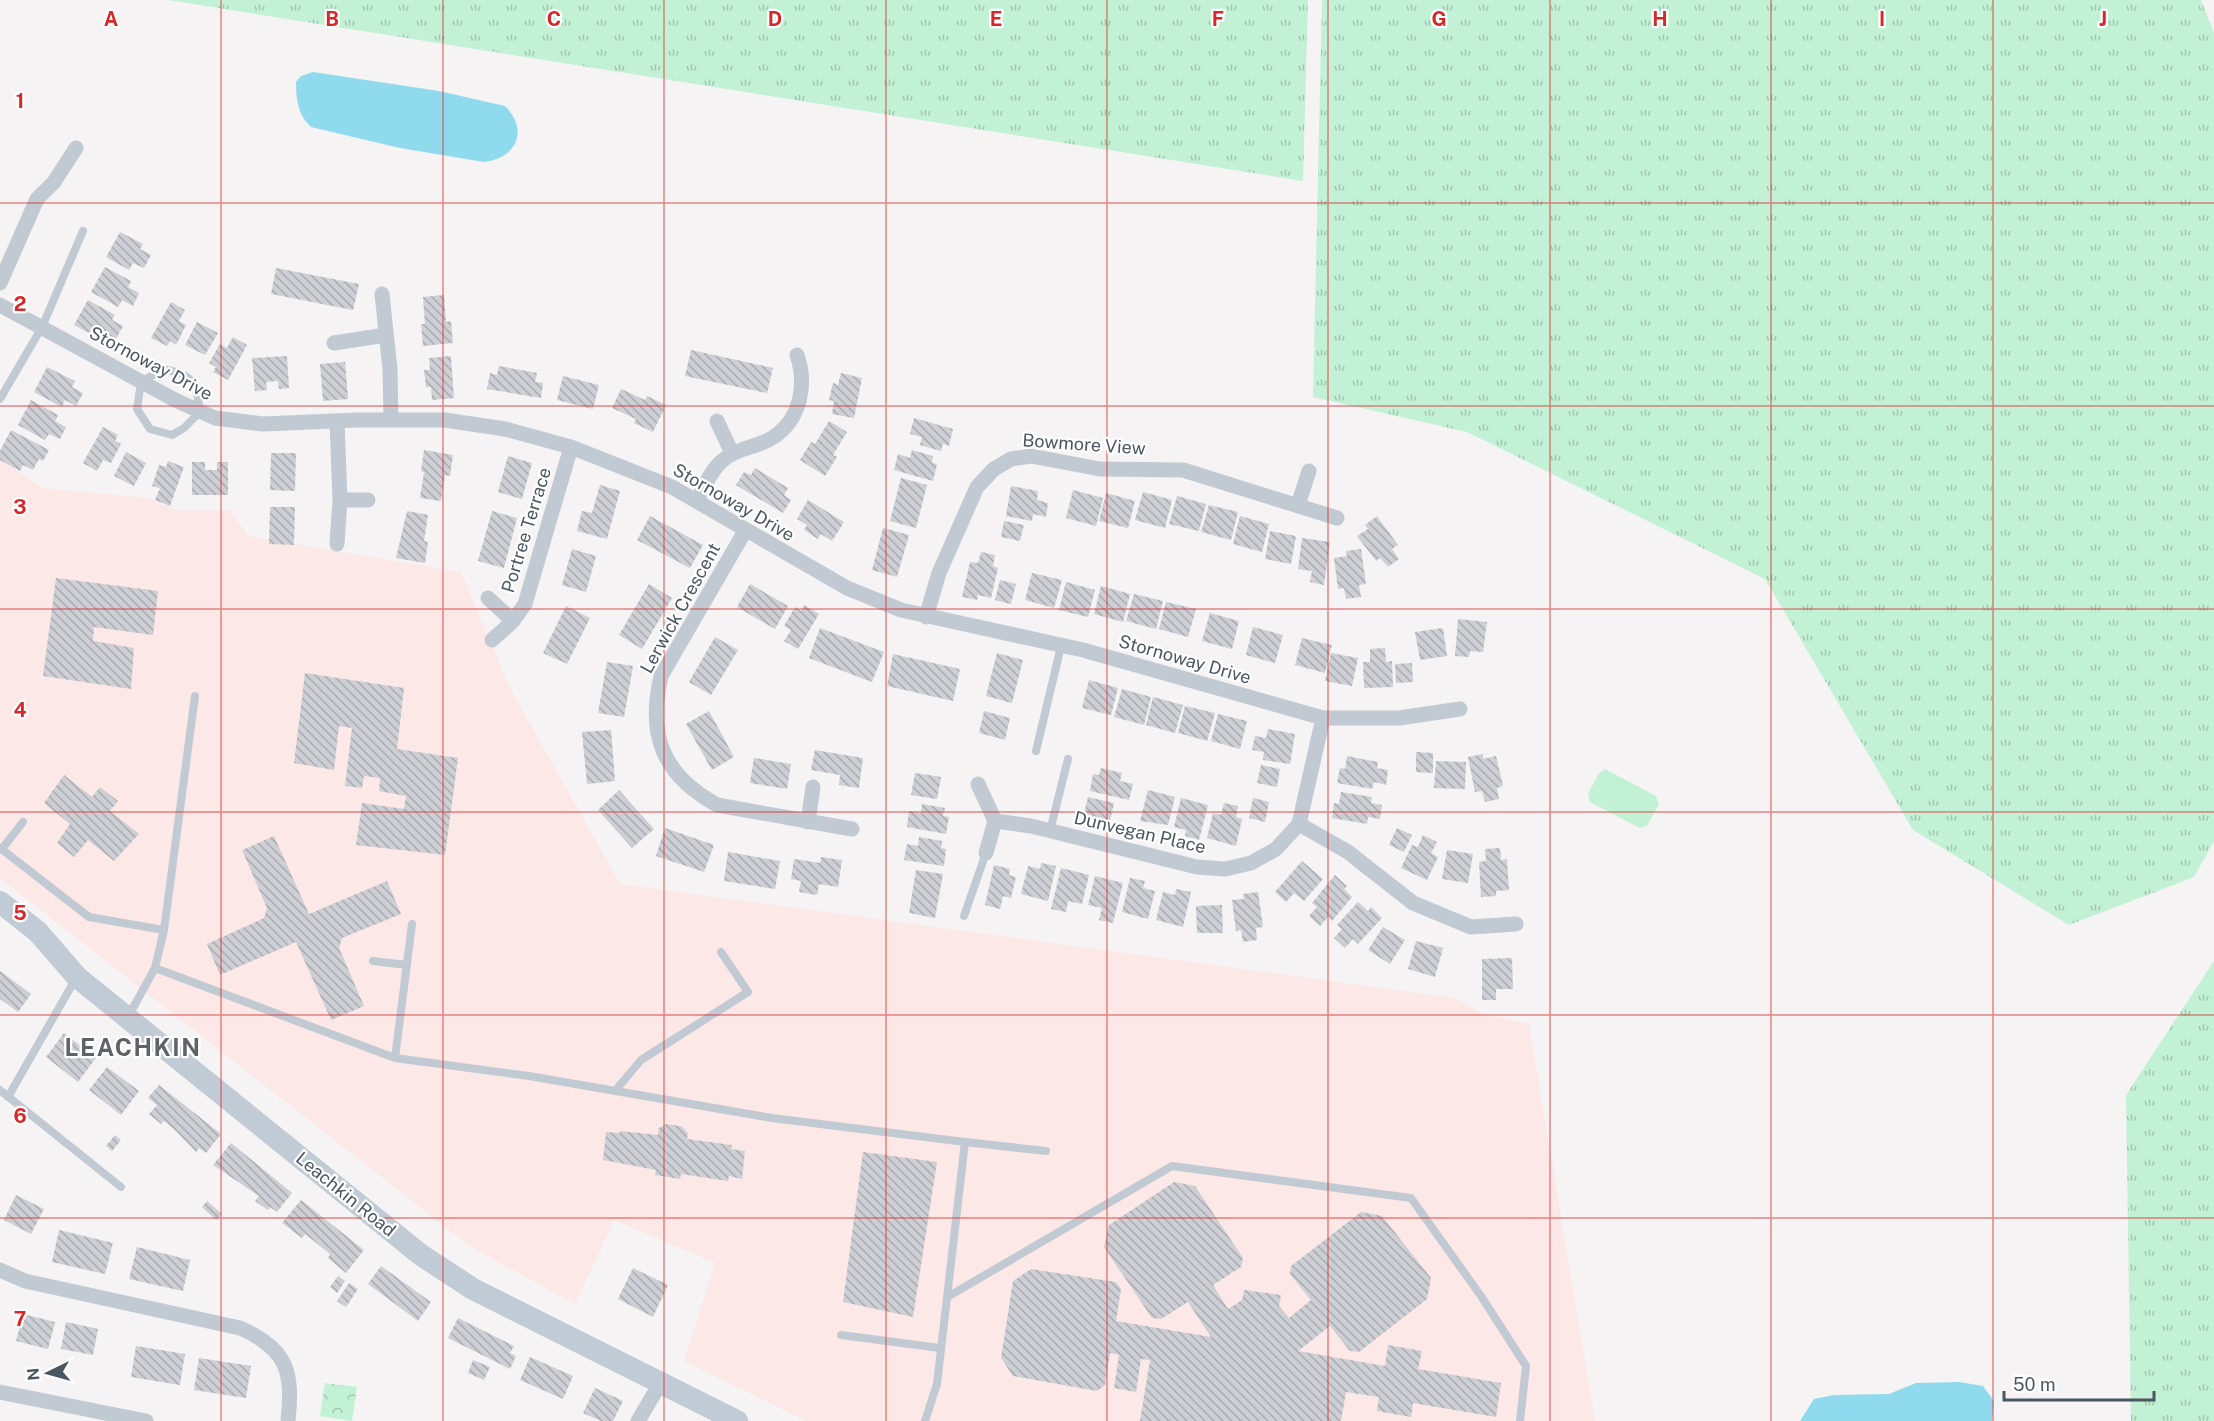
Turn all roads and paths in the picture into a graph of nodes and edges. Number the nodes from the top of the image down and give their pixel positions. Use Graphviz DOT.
graph roads {
  1 [pos="76,148"];
  2 [pos="82,231"];
  3 [pos="0,283"];
  4 [pos="382,294"];
  5 [pos="0,304"];
  6 [pos="42,327"];
  7 [pos="386,335"];
  8 [pos="334,343"];
  9 [pos="797,355"];
  10 [pos="141,382"];
  11 [pos="0,399"];
  12 [pos="200,412"];
  13 [pos="391,419"];
  14 [pos="337,421"];
  15 [pos="717,421"];
  16 [pos="571,447"];
  17 [pos="732,453"];
  18 [pos="1309,471"];
  19 [pos="340,500"];
  20 [pos="368,500"];
  21 [pos="697,500"];
  22 [pos="1298,505"];
  23 [pos="1337,518"];
  24 [pos="746,531"];
  25 [pos="337,544"];
  26 [pos="488,598"];
  27 [pos="926,617"];
  28 [pos="513,621"];
  29 [pos="492,640"];
  30 [pos="1061,646"];
  31 [pos="195,696"];
  32 [pos="1460,709"];
  33 [pos="1323,718"];
  34 [pos="1036,751"];
  35 [pos="1068,759"];
  36 [pos="978,784"];
  37 [pos="813,787"];
  38 [pos="995,821"];
  39 [pos="23,822"];
  40 [pos="808,822"];
  41 [pos="1299,825"];
  42 [pos="852,829"];
  43 [pos="1050,831"];
  44 [pos="1,848"];
  45 [pos="986,853"];
  46 [pos="0,902"];
  47 [pos="964,916"];
  48 [pos="412,924"];
  49 [pos="1516,924"];
  50 [pos="164,930"];
  51 [pos="721,952"];
  52 [pos="373,961"];
  53 [pos="407,965"];
  54 [pos="155,968"];
  55 [pos="77,977"];
  56 [pos="127,1018"];
  57 [pos="394,1058"];
  58 [pos="0,1090"];
  59 [pos="615,1091"];
  60 [pos="8,1097"];
  61 [pos="965,1142"];
  62 [pos="1046,1151"];
  63 [pos="121,1187"];
  64 [pos="0,1270"];
  65 [pos="949,1296"];
  66 [pos="841,1335"];
  67 [pos="940,1348"];
  68 [pos="661,1382"];
  69 [pos="0,1392"];
  70 [pos="146,1421"];
  71 [pos="288,1421"];
  72 [pos="638,1421"];
  73 [pos="737,1421"];
  74 [pos="926,1421"];
  75 [pos="1520,1421"];
  1 -- 3 [label="street"];
  2 -- 6 [label="lane"];
  4 -- 7 [label="street"];
  5 -- 6 [label="street, Stornoway Drive"];
  6 -- 10 [label="street, Stornoway Drive"];
  6 -- 11 [label="lane"];
  7 -- 8 [label="street"];
  7 -- 13 [label="street"];
  9 -- 17 [label="street"];
  10 -- 12 [label="street, Stornoway Drive"];
  10 -- 12 [label="lane"];
  10 -- 12 [label="lane"];
  12 -- 14 [label="street, Stornoway Drive"];
  13 -- 14 [label="street, Stornoway Drive"];
  13 -- 16 [label="street, Stornoway Drive"];
  14 -- 19 [label="street"];
  15 -- 17 [label="street"];
  16 -- 21 [label="street, Stornoway Drive"];
  16 -- 28 [label="street, Portree Terrace"];
  17 -- 21 [label="street"];
  18 -- 22 [label="street"];
  19 -- 20 [label="street"];
  19 -- 25 [label="street"];
  21 -- 24 [label="street, Stornoway Drive"];
  22 -- 23 [label="street, Bowmore View"];
  22 -- 27 [label="street, Bowmore View"];
  24 -- 27 [label="street, Stornoway Drive"];
  24 -- 40 [label="street, Lerwick Crescent"];
  26 -- 28 [label="street, Portree Terrace"];
  27 -- 30 [label="street, Stornoway Drive"];
  28 -- 29 [label="street, Portree Terrace"];
  30 -- 33 [label="street, Stornoway Drive"];
  30 -- 34 [label="lane"];
  31 -- 50 [label="lane"];
  32 -- 33 [label="street, Stornoway Drive"];
  33 -- 41 [label="street"];
  35 -- 43 [label="lane"];
  36 -- 38 [label="street"];
  37 -- 40 [label="street"];
  38 -- 43 [label="street, Dunvegan Place"];
  38 -- 45 [label="street"];
  39 -- 44 [label="lane"];
  40 -- 42 [label="street, Lerwick Crescent"];
  41 -- 43 [label="street, Dunvegan Place"];
  41 -- 49 [label="street"];
  44 -- 50 [label="lane"];
  45 -- 47 [label="lane"];
  46 -- 55 [label="street, Leachkin Road"];
  48 -- 53 [label="lane"];
  50 -- 54 [label="lane"];
  51 -- 59 [label="lane"];
  52 -- 53 [label="lane"];
  53 -- 57 [label="lane"];
  54 -- 56 [label="lane"];
  54 -- 57 [label="lane"];
  55 -- 56 [label="street, Leachkin Road"];
  55 -- 60 [label="lane"];
  56 -- 68 [label="street, Leachkin Road"];
  57 -- 59 [label="lane"];
  58 -- 60 [label="lane"];
  59 -- 61 [label="lane"];
  60 -- 63 [label="lane"];
  61 -- 62 [label="lane"];
  61 -- 65 [label="lane"];
  64 -- 71 [label="street"];
  65 -- 67 [label="lane"];
  65 -- 75 [label="lane"];
  66 -- 67 [label="lane"];
  67 -- 74 [label="lane"];
  68 -- 72 [label="street"];
  68 -- 73 [label="street, Leachkin Road"];
  69 -- 70 [label="street"];
}
